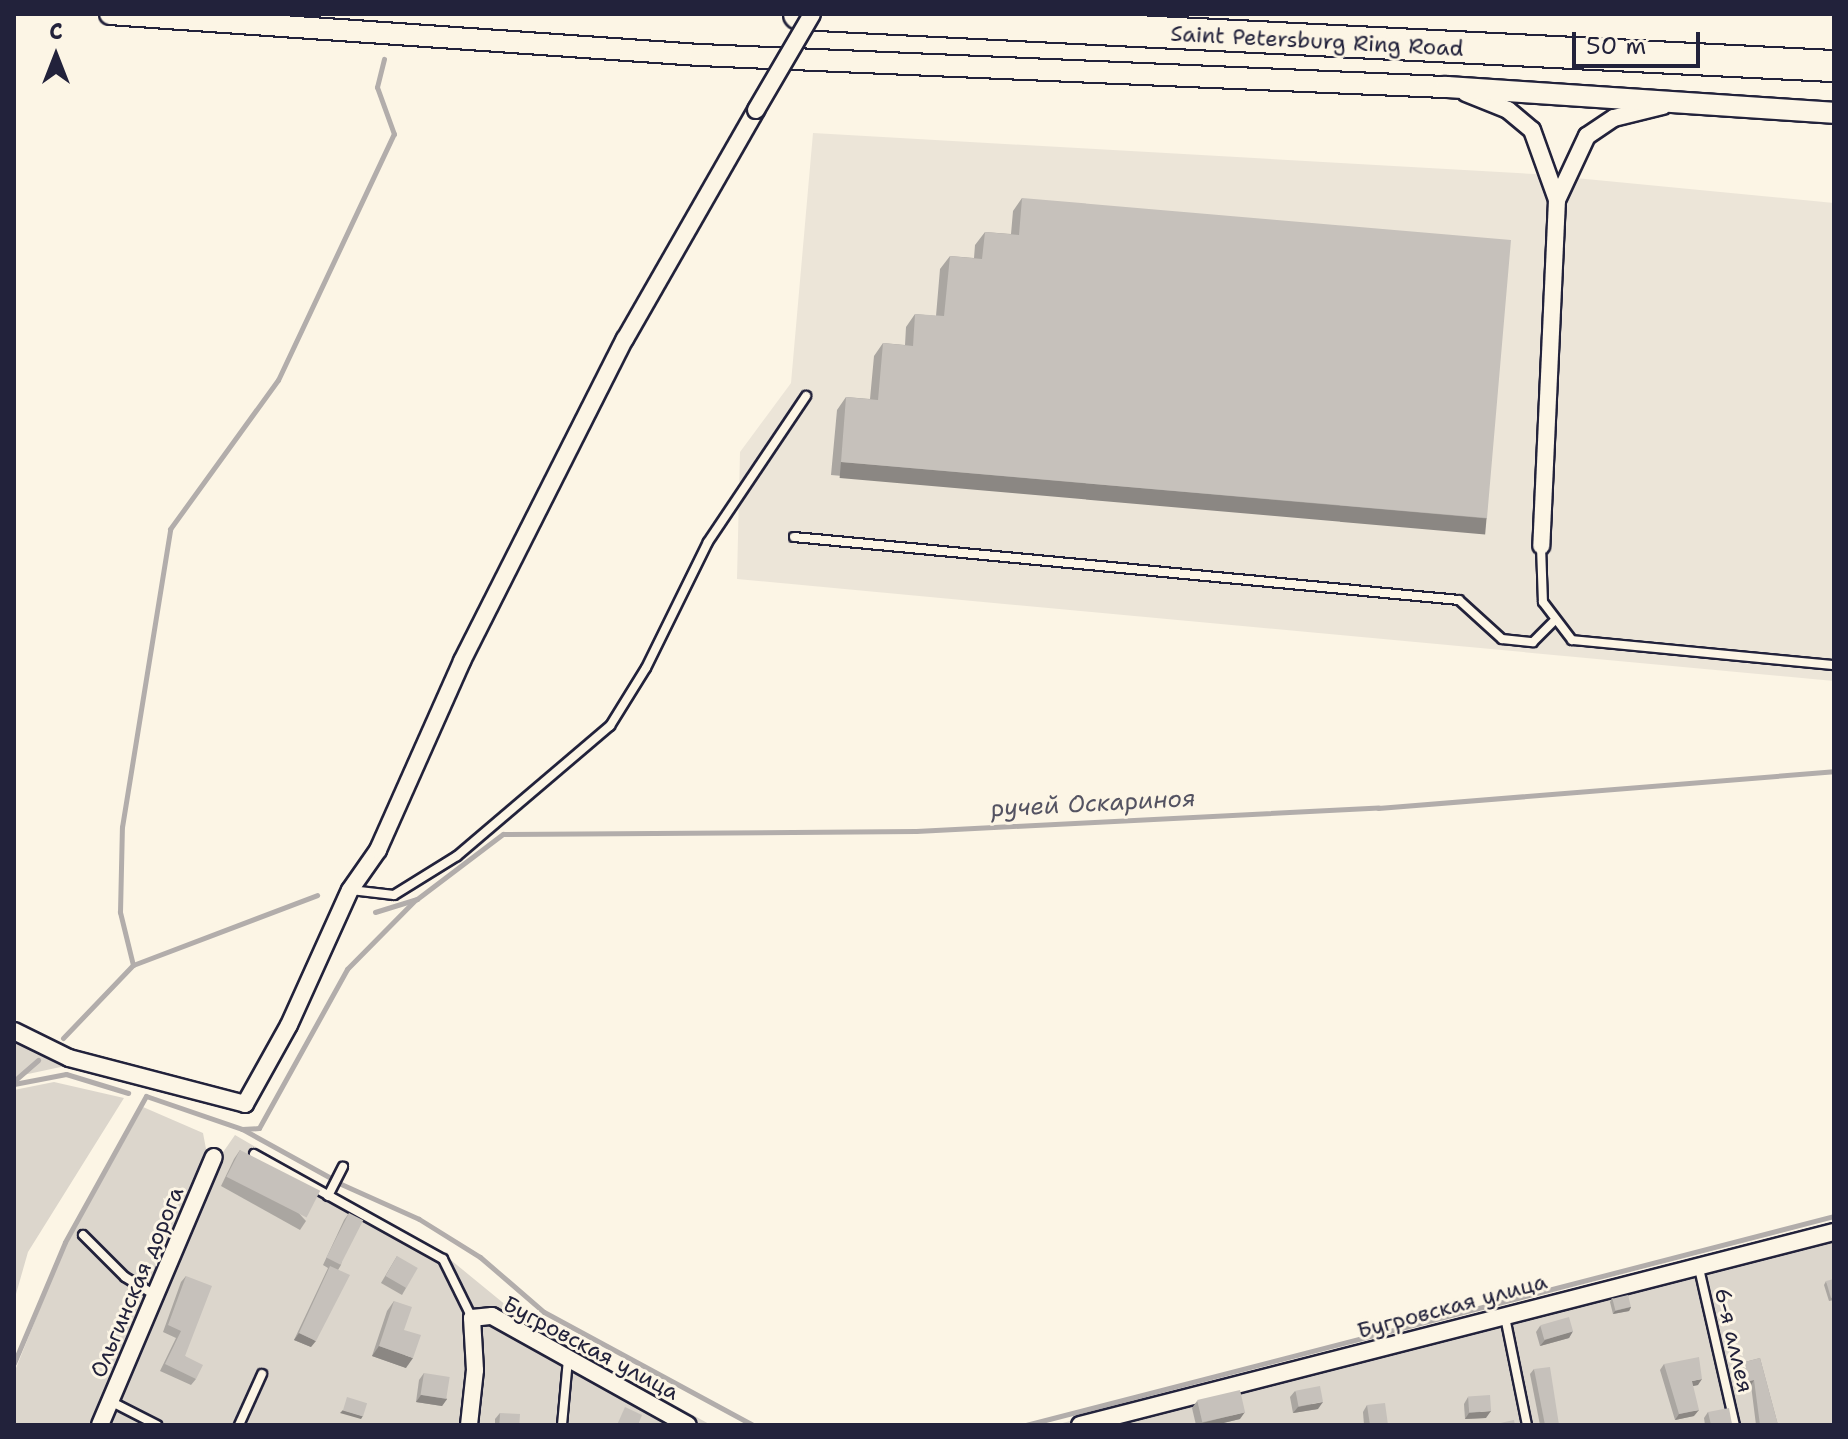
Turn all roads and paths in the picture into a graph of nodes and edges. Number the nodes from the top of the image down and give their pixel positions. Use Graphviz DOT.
graph roads {
  1 [pos="110,14"];
  2 [pos="799,14"];
  3 [pos="812,14"];
  4 [pos="1834,66"];
  5 [pos="1446,87"];
  6 [pos="1682,102"];
  7 [pos="1834,113"];
  8 [pos="1557,200"];
  9 [pos="806,396"];
  10 [pos="794,537"];
  11 [pos="1541,546"];
  12 [pos="1554,621"];
  13 [pos="1834,665"];
  14 [pos="350,890"];
  15 [pos="14,1031"];
  16 [pos="254,1154"];
  17 [pos="214,1157"];
  18 [pos="343,1167"];
  19 [pos="328,1196"];
  20 [pos="1834,1232"];
  21 [pos="83,1235"];
  22 [pos="1698,1263"];
  23 [pos="155,1295"];
  24 [pos="1505,1316"];
  25 [pos="472,1318"];
  26 [pos="568,1358"];
  27 [pos="262,1374"];
  28 [pos="110,1401"];
  29 [pos="100,1425"];
  30 [pos="157,1425"];
  31 [pos="239,1425"];
  32 [pos="469,1425"];
  33 [pos="562,1425"];
  34 [pos="688,1425"];
  35 [pos="1080,1425"];
  36 [pos="1527,1425"];
  37 [pos="1735,1425"];
  1 -- 5 [label="street"];
  2 -- 4 [label="highway, Saint Petersburg Ring Road"];
  3 -- 14 [label="street, bridge"];
  5 -- 6 [label="street"];
  5 -- 8 [label="street"];
  6 -- 7 [label="street"];
  6 -- 8 [label="street"];
  8 -- 11 [label="street"];
  9 -- 14 [label="lane"];
  10 -- 12 [label="lane"];
  11 -- 12 [label="lane"];
  12 -- 13 [label="lane"];
  14 -- 15 [label="street"];
  16 -- 19 [label="lane"];
  17 -- 23 [label="street, Ольгинская дорога"];
  18 -- 19 [label="lane"];
  19 -- 25 [label="lane"];
  20 -- 22 [label="street, Бугровская улица"];
  21 -- 23 [label="lane"];
  22 -- 24 [label="street, Бугровская улица"];
  22 -- 37 [label="lane, 6-я аллея"];
  23 -- 28 [label="street, Ольгинская дорога"];
  24 -- 35 [label="street, Бугровская улица"];
  24 -- 36 [label="lane"];
  25 -- 26 [label="street, Бугровская улица"];
  25 -- 32 [label="street"];
  26 -- 33 [label="lane"];
  26 -- 34 [label="street, Бугровская улица"];
  27 -- 31 [label="lane"];
  28 -- 29 [label="street, Ольгинская дорога"];
  28 -- 30 [label="lane"];
}
